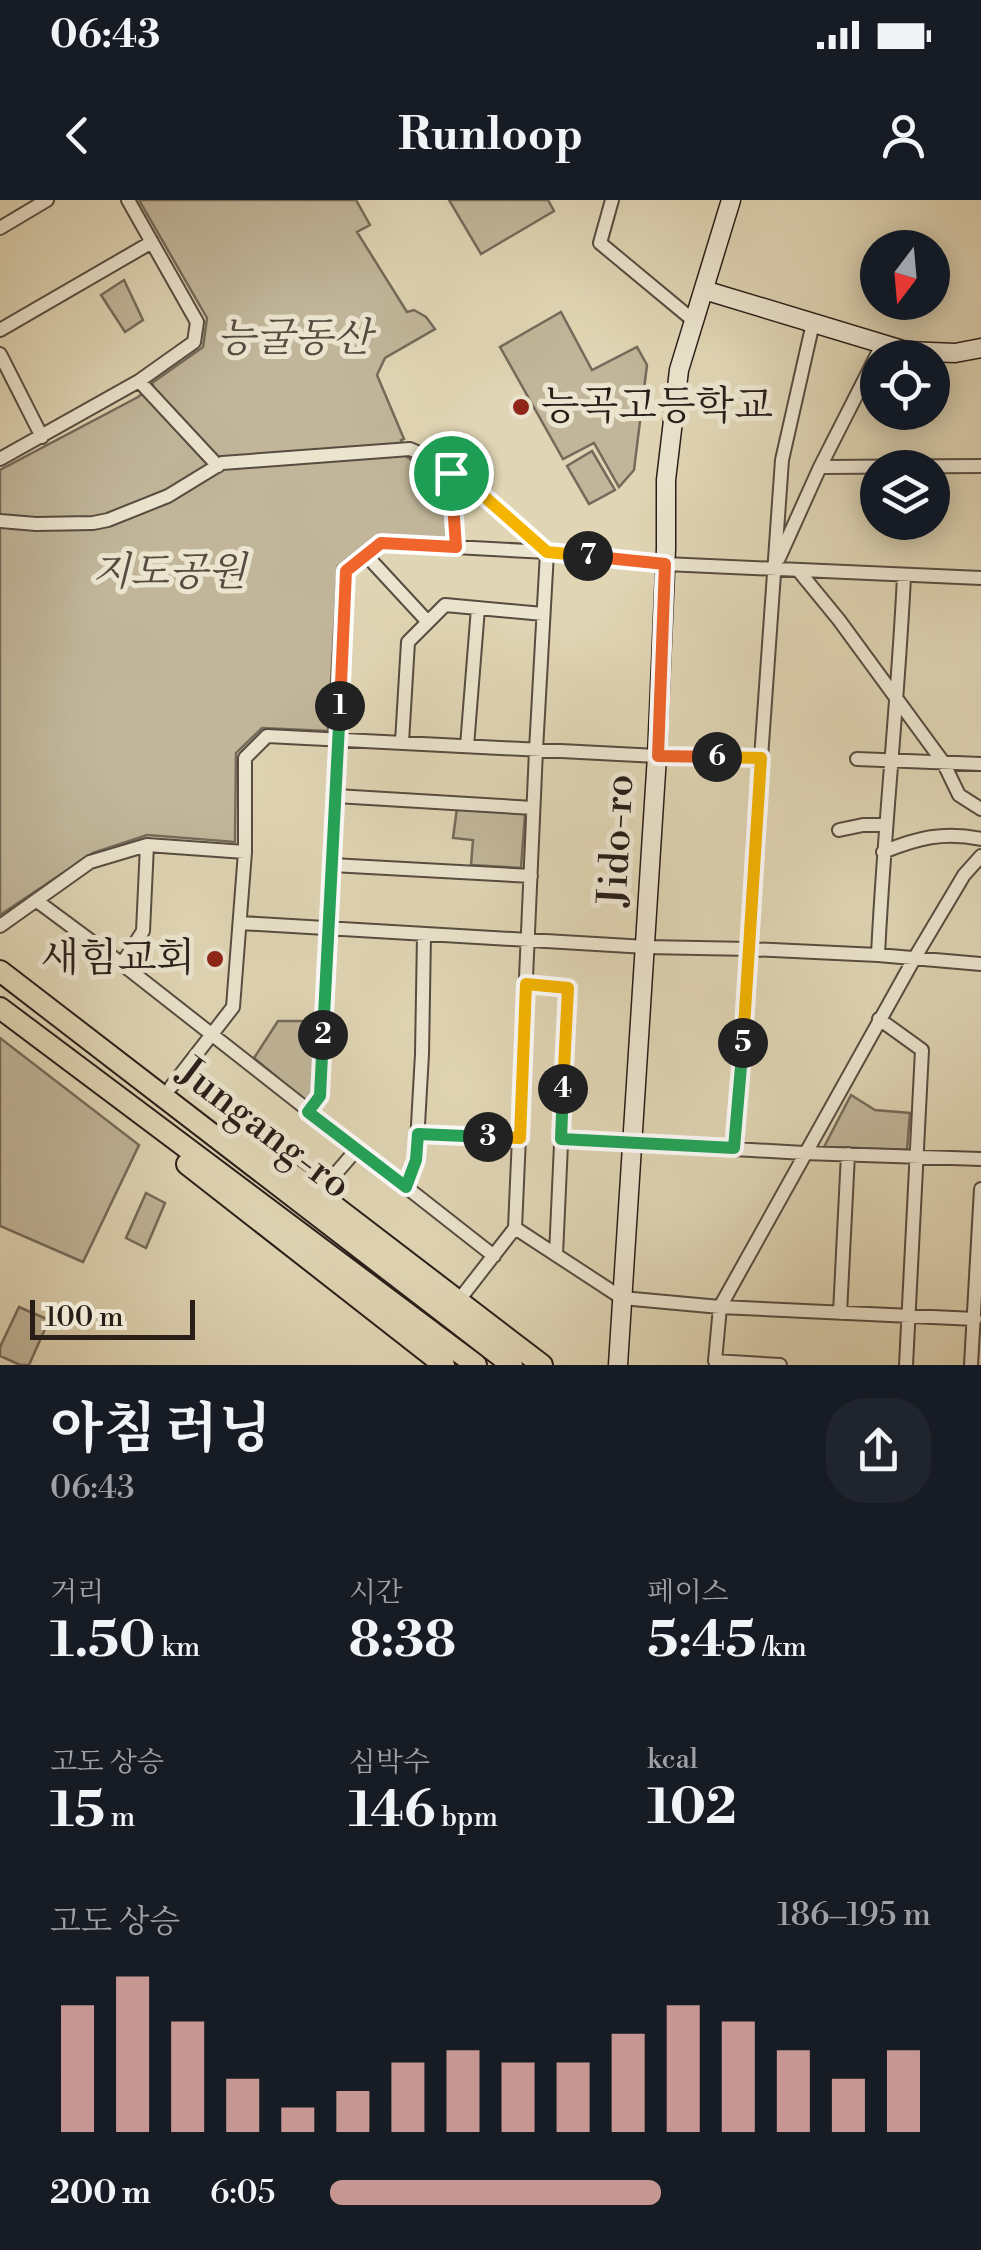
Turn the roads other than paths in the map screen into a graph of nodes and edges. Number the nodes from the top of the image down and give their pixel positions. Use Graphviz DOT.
graph roads {
  1 [pos="46,200"];
  2 [pos="128,200"];
  3 [pos="612,200"];
  4 [pos="731,200"];
  5 [pos="0,228"];
  6 [pos="152,242"];
  7 [pos="704,290"];
  8 [pos="694,321"];
  9 [pos="812,323"];
  10 [pos="0,330"];
  11 [pos="869,340"];
  12 [pos="981,348"];
  13 [pos="950,353"];
  14 [pos="0,354"];
  15 [pos="138,382"];
  16 [pos="860,389"];
  17 [pos="42,436"];
  18 [pos="0,460"];
  19 [pos="218,466"];
  20 [pos="981,466"];
  21 [pos="820,467"];
  22 [pos="451,473"];
  23 [pos="0,520"];
  24 [pos="456,547"];
  25 [pos="547,552"];
  26 [pos="366,555"];
  27 [pos="665,564"];
  28 [pos="774,569"];
  29 [pos="798,570"];
  30 [pos="904,576"];
  31 [pos="981,578"];
  32 [pos="478,608"];
  33 [pos="543,614"];
  34 [pos="426,621"];
  35 [pos="898,701"];
  36 [pos="338,740"];
  37 [pos="402,742"];
  38 [pos="467,746"];
  39 [pos="536,750"];
  40 [pos="658,756"];
  41 [pos="761,758"];
  42 [pos="858,759"];
  43 [pos="891,761"];
  44 [pos="943,762"];
  45 [pos="981,764"];
  46 [pos="336,796"];
  47 [pos="533,808"];
  48 [pos="981,810"];
  49 [pos="885,825"];
  50 [pos="838,830"];
  51 [pos="981,839"];
  52 [pos="147,845"];
  53 [pos="245,852"];
  54 [pos="883,852"];
  55 [pos="981,856"];
  56 [pos="332,865"];
  57 [pos="530,876"];
  58 [pos="37,902"];
  59 [pos="241,922"];
  60 [pos="0,926"];
  61 [pos="328,929"];
  62 [pos="424,935"];
  63 [pos="528,940"];
  64 [pos="646,947"];
  65 [pos="750,949"];
  66 [pos="878,956"];
  67 [pos="914,960"];
  68 [pos="122,964"];
  69 [pos="981,964"];
  70 [pos="0,971"];
  71 [pos="526,984"];
  72 [pos="0,1008"];
  73 [pos="879,1020"];
  74 [pos="212,1034"];
  75 [pos="94,1042"];
  76 [pos="52,1048"];
  77 [pos="170,1087"];
  78 [pos="308,1112"];
  79 [pos="418,1134"];
  80 [pos="520,1138"];
  81 [pos="561,1139"];
  82 [pos="631,1143"];
  83 [pos="734,1148"];
  84 [pos="356,1149"];
  85 [pos="804,1153"];
  86 [pos="848,1154"];
  87 [pos="917,1157"];
  88 [pos="981,1159"];
  89 [pos="406,1187"];
  90 [pos="981,1189"];
  91 [pos="318,1194"];
  92 [pos="516,1228"];
  93 [pos="556,1255"];
  94 [pos="494,1256"];
  95 [pos="622,1298"];
  96 [pos="459,1300"];
  97 [pos="720,1306"];
  98 [pos="840,1312"];
  99 [pos="908,1316"];
  100 [pos="974,1319"];
  101 [pos="473,1363"];
  102 [pos="444,1365"];
  103 [pos="512,1365"];
  104 [pos="542,1365"];
  105 [pos="618,1365"];
  106 [pos="780,1365"];
  107 [pos="906,1365"];
  108 [pos="971,1365"];
  1 -- 5 [label="street"];
  2 -- 6 [label="street"];
  3 -- 8 [label="street"];
  4 -- 7 [label="main road, Jido-ro"];
  6 -- 10 [label="street"];
  6 -- 15 [label="street"];
  7 -- 8 [label="main road, Jido-ro"];
  7 -- 9 [label="main road"];
  8 -- 27 [label="main road, Jido-ro"];
  9 -- 11 [label="main road"];
  9 -- 28 [label="street"];
  12 -- 13 [label="main road"];
  14 -- 17 [label="street"];
  15 -- 17 [label="street"];
  15 -- 19 [label="street"];
  16 -- 21 [label="street"];
  17 -- 18 [label="street"];
  19 -- 22 [label="street"];
  19 -- 23 [label="street"];
  20 -- 21 [label="street"];
  21 -- 28 [label="street"];
  22 -- 24 [label="street"];
  22 -- 25 [label="street"];
  24 -- 25 [label="street"];
  24 -- 26 [label="street"];
  25 -- 27 [label="street"];
  25 -- 33 [label="street"];
  26 -- 34 [label="street"];
  26 -- 36 [label="street"];
  27 -- 28 [label="street"];
  27 -- 40 [label="main road, Jido-ro"];
  28 -- 29 [label="street"];
  28 -- 41 [label="street"];
  29 -- 30 [label="street"];
  29 -- 35 [label="street"];
  30 -- 31 [label="street"];
  30 -- 35 [label="street"];
  32 -- 33 [label="street"];
  32 -- 34 [label="street"];
  32 -- 38 [label="street"];
  33 -- 39 [label="street"];
  34 -- 37 [label="street"];
  35 -- 43 [label="street"];
  35 -- 44 [label="street"];
  36 -- 37 [label="street"];
  36 -- 46 [label="street"];
  36 -- 53 [label="street"];
  37 -- 38 [label="street"];
  38 -- 39 [label="street"];
  39 -- 40 [label="street"];
  39 -- 47 [label="street"];
  40 -- 41 [label="street"];
  40 -- 64 [label="main road, Jido-ro"];
  41 -- 65 [label="street"];
  42 -- 43 [label="street"];
  43 -- 44 [label="street"];
  43 -- 49 [label="street"];
  44 -- 45 [label="street"];
  44 -- 48 [label="street"];
  46 -- 47 [label="street"];
  46 -- 56 [label="street"];
  47 -- 57 [label="street"];
  49 -- 50 [label="street"];
  49 -- 54 [label="street"];
  51 -- 54 [label="street"];
  52 -- 53 [label="street"];
  52 -- 58 [label="street"];
  52 -- 68 [label="street"];
  53 -- 59 [label="street"];
  54 -- 66 [label="street"];
  55 -- 67 [label="street"];
  56 -- 57 [label="street"];
  56 -- 61 [label="street"];
  57 -- 63 [label="street"];
  58 -- 60 [label="street"];
  58 -- 68 [label="street"];
  59 -- 61 [label="street"];
  59 -- 74 [label="street"];
  61 -- 62 [label="street"];
  61 -- 78 [label="street"];
  62 -- 63 [label="street"];
  62 -- 79 [label="street"];
  63 -- 64 [label="street"];
  63 -- 71 [label="street"];
  64 -- 65 [label="street"];
  64 -- 82 [label="main road, Jido-ro"];
  65 -- 66 [label="street"];
  65 -- 83 [label="street"];
  66 -- 67 [label="street"];
  67 -- 69 [label="street"];
  67 -- 73 [label="street"];
  68 -- 74 [label="street"];
  70 -- 75 [label="main road, Jungang-ro"];
  71 -- 80 [label="street"];
  71 -- 81 [label="street"];
  72 -- 76 [label="main road, Jungang-ro"];
  73 -- 85 [label="street"];
  73 -- 87 [label="street"];
  74 -- 77 [label="street"];
  74 -- 78 [label="street"];
  75 -- 77 [label="main road"];
  75 -- 103 [label="main road, Jungang-ro"];
  76 -- 101 [label="main road, Jungang-ro"];
  76 -- 102 [label="main road"];
  77 -- 91 [label="main road"];
  78 -- 84 [label="street"];
  79 -- 80 [label="street"];
  79 -- 89 [label="street"];
  80 -- 92 [label="street"];
  81 -- 82 [label="street"];
  81 -- 93 [label="street"];
  82 -- 83 [label="street"];
  82 -- 95 [label="main road, Jido-ro"];
  83 -- 85 [label="street"];
  84 -- 89 [label="street"];
  84 -- 91 [label="street"];
  85 -- 86 [label="street"];
  85 -- 97 [label="street"];
  86 -- 87 [label="street"];
  86 -- 98 [label="street"];
  87 -- 88 [label="street"];
  87 -- 99 [label="street"];
  89 -- 94 [label="street"];
  90 -- 100 [label="street"];
  91 -- 96 [label="main road"];
  92 -- 93 [label="street"];
  92 -- 94 [label="street"];
  93 -- 95 [label="street"];
  94 -- 96 [label="street"];
  95 -- 97 [label="street"];
  95 -- 105 [label="main road, Jido-ro"];
  96 -- 104 [label="main road"];
  97 -- 98 [label="street"];
  97 -- 106 [label="street"];
  98 -- 99 [label="street"];
  99 -- 100 [label="street"];
  99 -- 107 [label="street"];
  100 -- 108 [label="street"];
}
